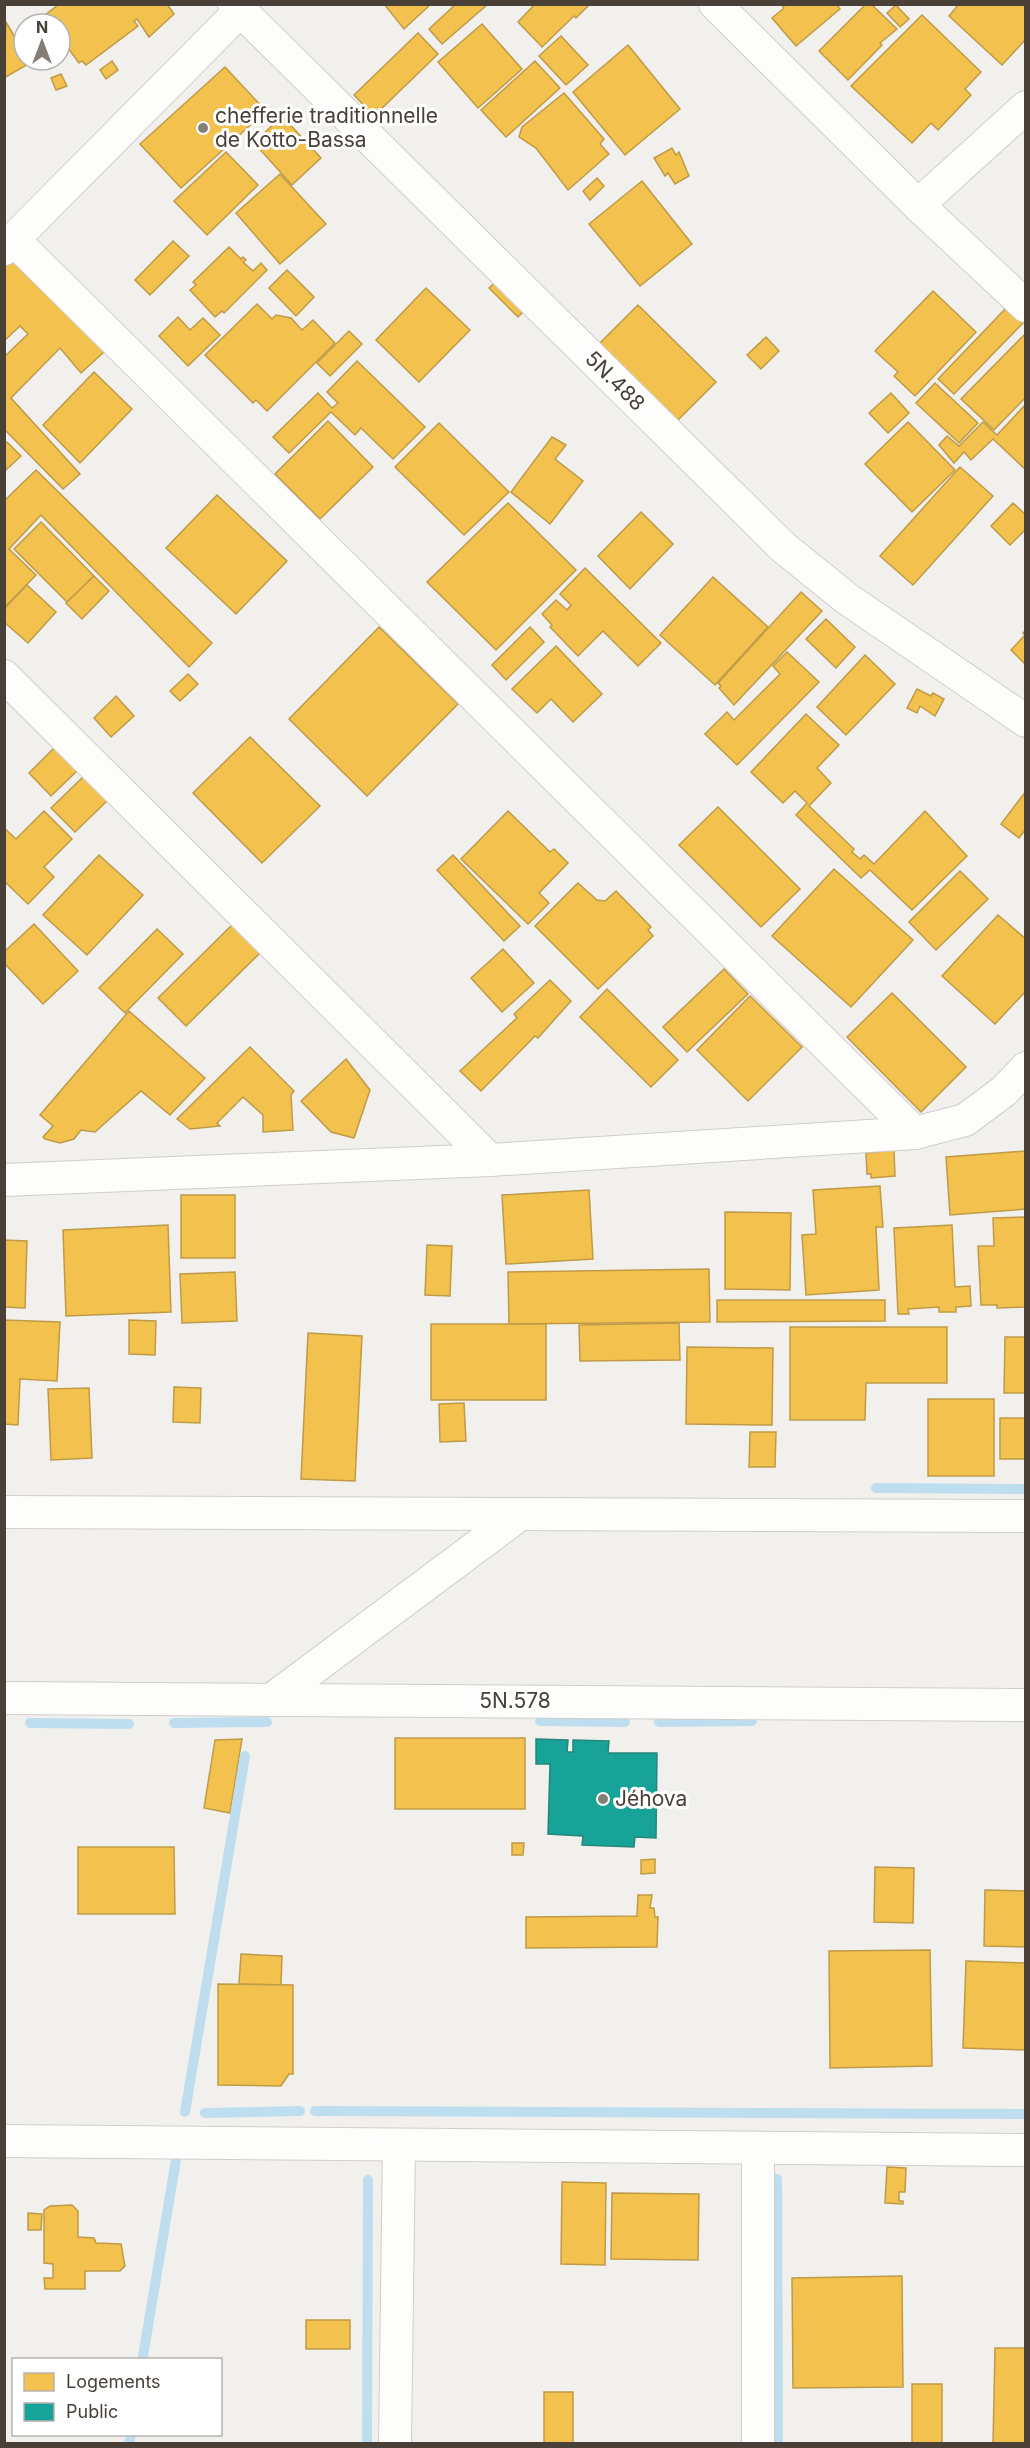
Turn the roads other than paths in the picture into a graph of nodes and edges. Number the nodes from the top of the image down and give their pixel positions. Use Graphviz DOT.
graph roads {
  1 [pos="716,5"];
  2 [pos="237,8"];
  3 [pos="1026,107"];
  4 [pos="918,205"];
  5 [pos="10,244"];
  6 [pos="1026,306"];
  7 [pos="4,676"];
  8 [pos="1026,721"];
  9 [pos="1026,1068"];
  10 [pos="915,1133"];
  11 [pos="490,1160"];
  12 [pos="4,1180"];
  13 [pos="4,1512"];
  14 [pos="519,1515"];
  15 [pos="1026,1516"];
  16 [pos="4,1698"];
  17 [pos="271,1700"];
  18 [pos="1026,1705"];
  19 [pos="4,2141"];
  20 [pos="399,2145"];
  21 [pos="758,2148"];
  22 [pos="1026,2150"];
  23 [pos="395,2444"];
  24 [pos="758,2444"];
  1 -- 4 [label="street"];
  2 -- 5 [label="street"];
  2 -- 8 [label="street, 5N.488"];
  3 -- 4 [label="street"];
  4 -- 6 [label="street"];
  5 -- 10 [label="street"];
  7 -- 11 [label="street"];
  9 -- 10 [label="street"];
  10 -- 11 [label="street"];
  11 -- 12 [label="street"];
  13 -- 14 [label="street"];
  14 -- 15 [label="street"];
  14 -- 17 [label="street"];
  16 -- 17 [label="street, 5N.578"];
  17 -- 18 [label="street, 5N.578"];
  19 -- 20 [label="street"];
  20 -- 21 [label="street"];
  20 -- 23 [label="street"];
  21 -- 22 [label="street"];
  21 -- 24 [label="street"];
}
